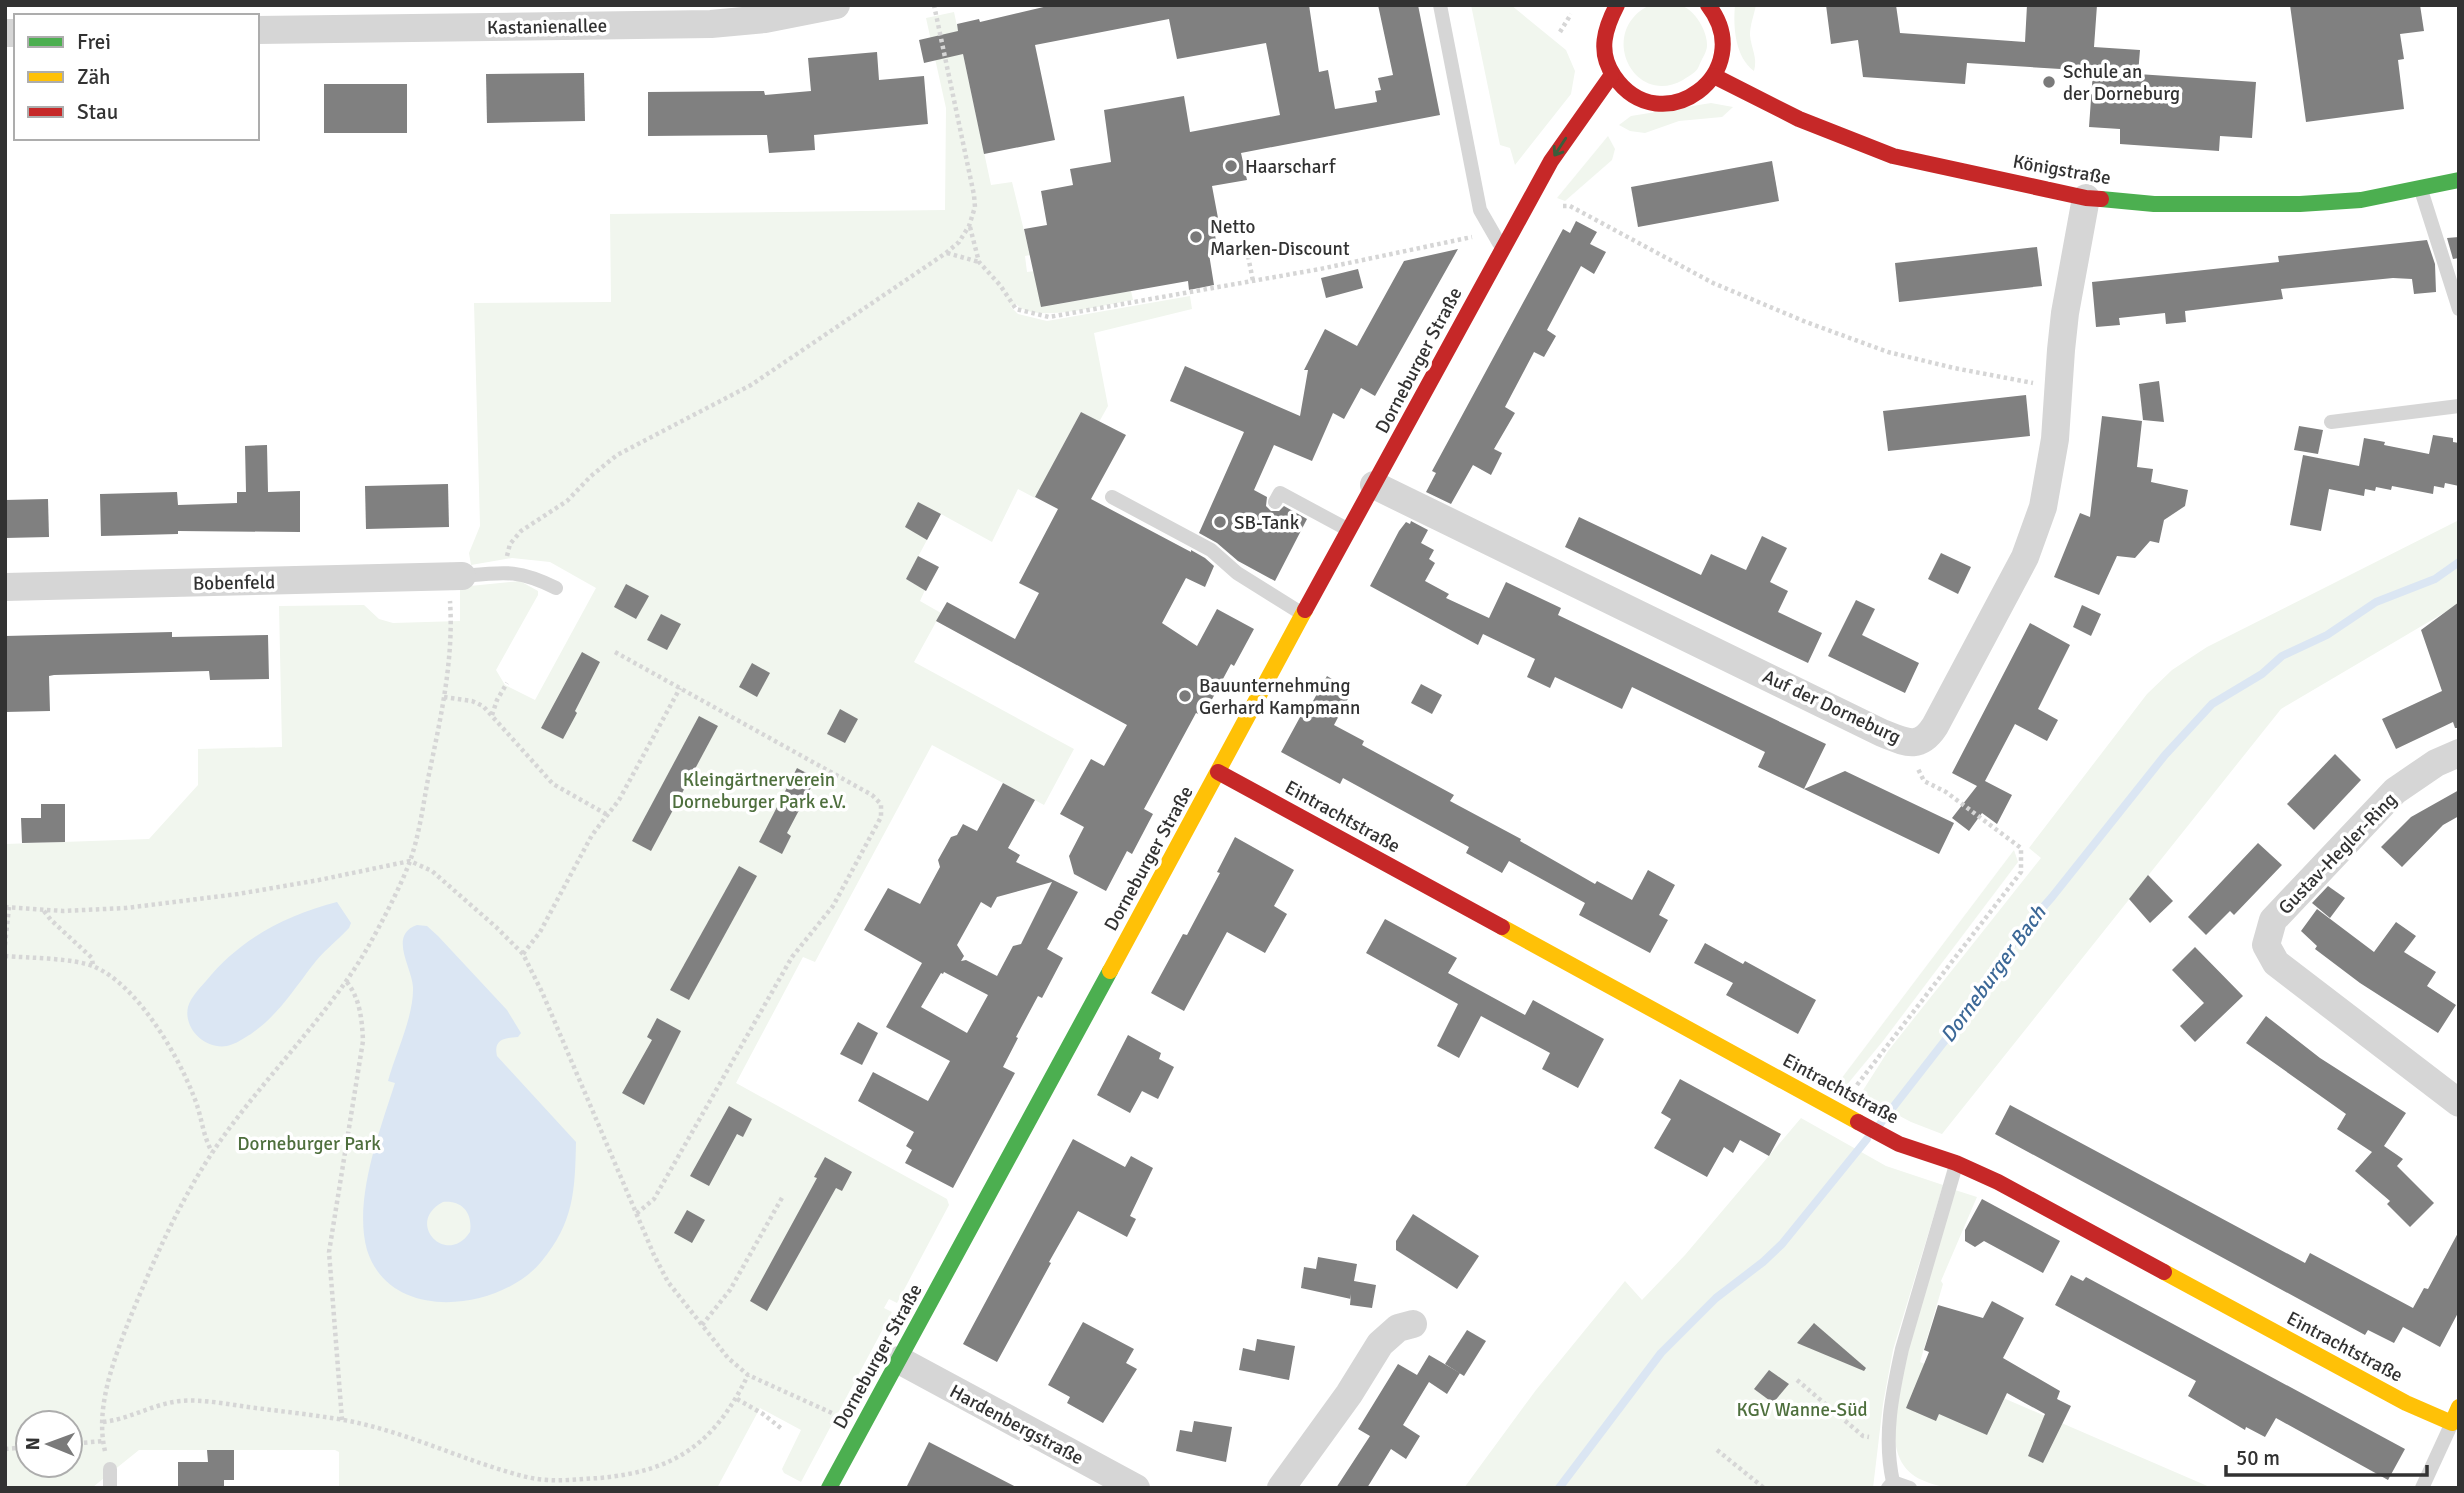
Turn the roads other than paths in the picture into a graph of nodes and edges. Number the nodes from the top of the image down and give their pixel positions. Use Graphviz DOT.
graph roads {
  1 [pos="836,5"];
  2 [pos="1440,5"];
  3 [pos="1709,5"];
  4 [pos="1726,5"];
  5 [pos="1597,10"];
  6 [pos="1721,27"];
  7 [pos="259,30"];
  8 [pos="1611,76"];
  9 [pos="1714,76"];
  10 [pos="1563,171"];
  11 [pos="2459,180"];
  12 [pos="2420,189"];
  13 [pos="1537,190"];
  14 [pos="2086,198"];
  15 [pos="1502,248"];
  16 [pos="2459,309"];
  17 [pos="2459,406"];
  18 [pos="2331,422"];
  19 [pos="1374,485"];
  20 [pos="1112,497"];
  21 [pos="1275,502"];
  22 [pos="1350,530"];
  23 [pos="455,577"];
  24 [pos="5,587"];
  25 [pos="556,588"];
  26 [pos="1304,615"];
  27 [pos="2459,753"];
  28 [pos="1218,772"];
  29 [pos="2459,1102"];
  30 [pos="1956,1163"];
  31 [pos="1413,1324"];
  32 [pos="899,1360"];
  33 [pos="2459,1407"];
  34 [pos="2452,1423"];
  35 [pos="110,1469"];
  36 [pos="1890,1485"];
  37 [pos="110,1488"];
  38 [pos="829,1488"];
  39 [pos="1136,1488"];
  40 [pos="1281,1488"];
  41 [pos="1910,1488"];
  42 [pos="2422,1488"];
  1 -- 7 [label="street, Kastanienallee"];
  2 -- 15 [label="lane"];
  3 -- 6 [label="street"];
  4 -- 6 [label="lane"];
  5 -- 8 [label="street"];
  6 -- 9 [label="street"];
  8 -- 9 [label="street"];
  8 -- 13 [label="street, Dorneburger Straße, one-way"];
  9 -- 14 [label="street, Königstraße"];
  10 -- 13 [label="street, Dorneburger Straße"];
  11 -- 12 [label="street, Königstraße"];
  12 -- 14 [label="street, Königstraße"];
  12 -- 16 [label="lane"];
  13 -- 15 [label="street, Dorneburger Straße"];
  14 -- 19 [label="street, Auf der Dorneburg"];
  15 -- 19 [label="street, Dorneburger Straße"];
  17 -- 18 [label="lane"];
  19 -- 22 [label="street, Dorneburger Straße"];
  20 -- 26 [label="lane"];
  21 -- 22 [label="lane"];
  22 -- 26 [label="street, Dorneburger Straße"];
  23 -- 24 [label="street, Bobenfeld"];
  23 -- 25 [label="lane"];
  26 -- 28 [label="street, Dorneburger Straße"];
  27 -- 29 [label="street, Gustav-Hegler-Ring"];
  28 -- 30 [label="street, Eintrachtstraße"];
  28 -- 32 [label="street, Dorneburger Straße"];
  30 -- 34 [label="street, Eintrachtstraße"];
  30 -- 36 [label="lane"];
  31 -- 40 [label="street"];
  32 -- 38 [label="street, Dorneburger Straße"];
  32 -- 39 [label="street, Hardenbergstraße"];
  33 -- 34 [label="street"];
  34 -- 42 [label="lane"];
  35 -- 37 [label="lane"];
  36 -- 41 [label="lane"];
}
